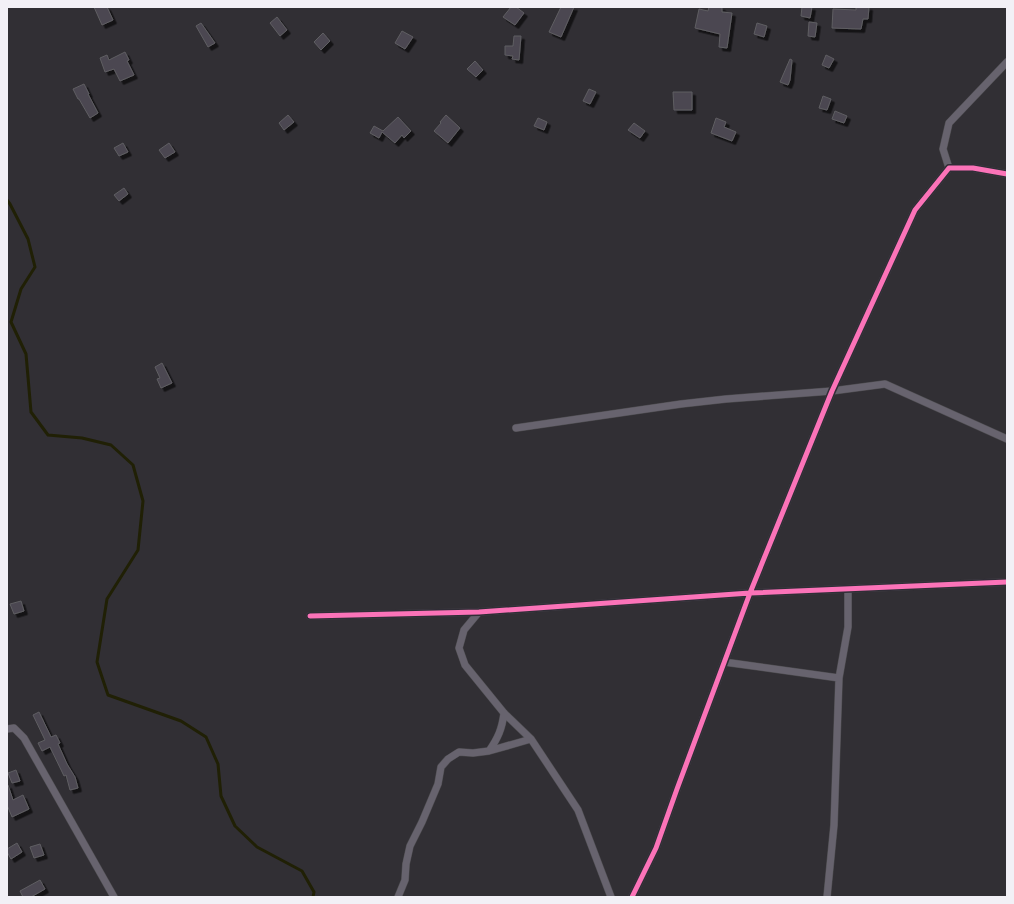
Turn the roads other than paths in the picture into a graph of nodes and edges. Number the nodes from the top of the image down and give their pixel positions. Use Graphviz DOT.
graph roads {
  1 [pos="1007,62"];
  2 [pos="948,168"];
  3 [pos="1007,174"];
  4 [pos="832,391"];
  5 [pos="516,428"];
  6 [pos="1007,439"];
  7 [pos="1007,582"];
  8 [pos="848,589"];
  9 [pos="750,593"];
  10 [pos="479,612"];
  11 [pos="310,616"];
  12 [pos="724,662"];
  13 [pos="840,678"];
  14 [pos="504,713"];
  15 [pos="7,729"];
  16 [pos="531,739"];
  17 [pos="489,751"];
  18 [pos="114,897"];
  19 [pos="398,897"];
  20 [pos="611,897"];
  21 [pos="632,897"];
  22 [pos="827,897"];
  1 -- 2 [label="street"];
  2 -- 3 [label="street"];
  2 -- 4 [label="street"];
  4 -- 5 [label="street"];
  4 -- 6 [label="street"];
  4 -- 9 [label="street"];
  7 -- 8 [label="street"];
  8 -- 9 [label="street"];
  8 -- 13 [label="street"];
  9 -- 10 [label="street"];
  9 -- 12 [label="street"];
  10 -- 11 [label="street"];
  10 -- 14 [label="street"];
  12 -- 13 [label="street"];
  12 -- 21 [label="street"];
  13 -- 22 [label="street"];
  14 -- 16 [label="street"];
  14 -- 17 [label="street"];
  15 -- 18 [label="street"];
  16 -- 17 [label="street"];
  16 -- 20 [label="street"];
  17 -- 19 [label="street"];
}
